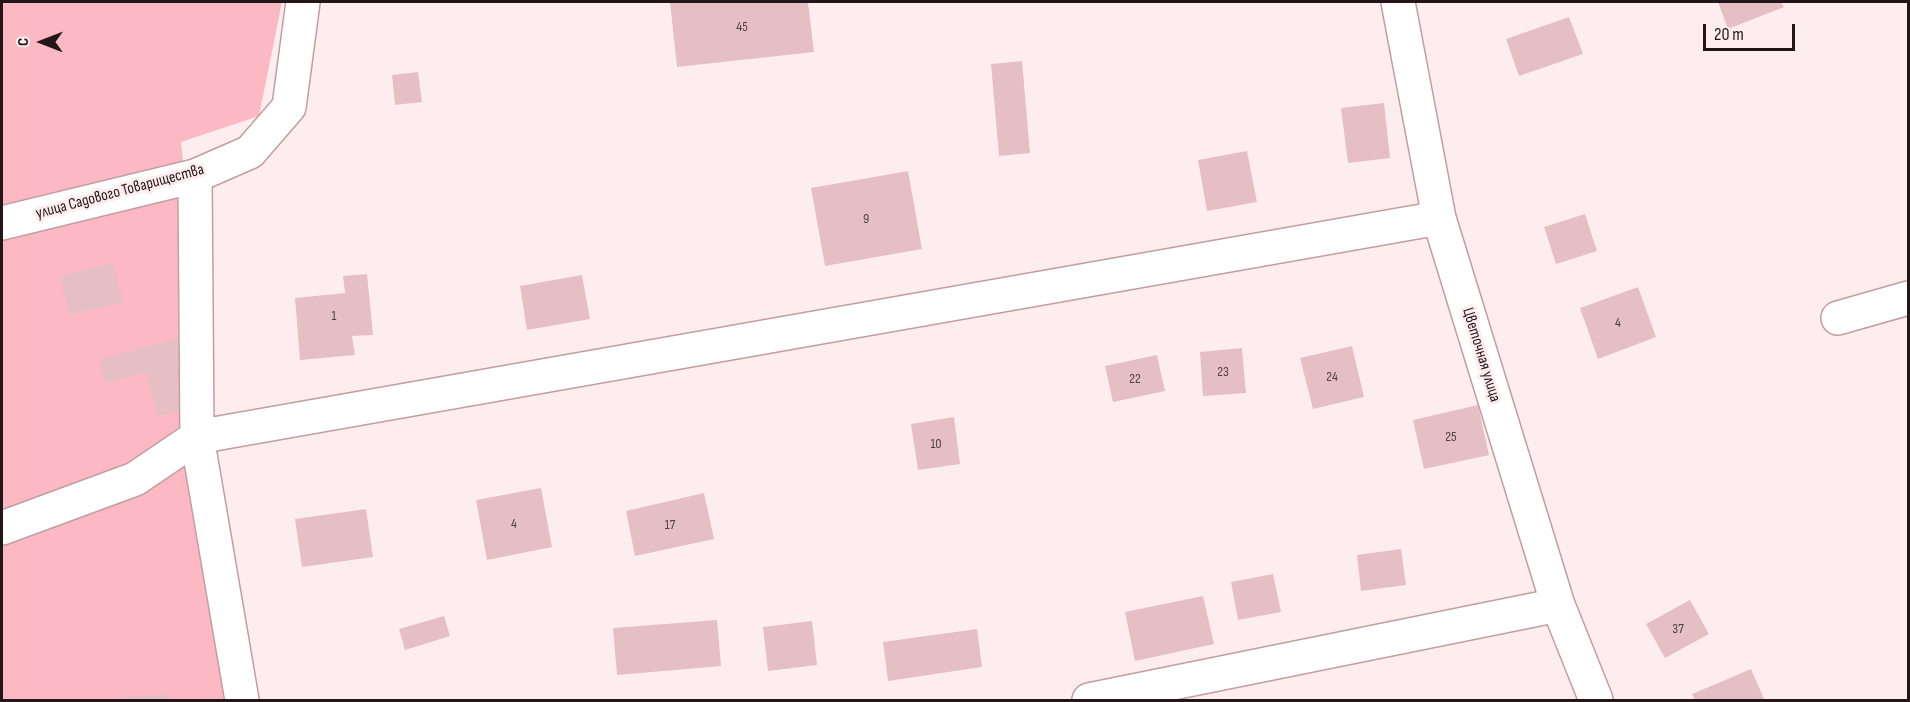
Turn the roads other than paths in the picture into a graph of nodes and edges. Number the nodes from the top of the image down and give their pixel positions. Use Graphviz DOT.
graph roads {
  1 [pos="303,2"];
  2 [pos="1398,2"];
  3 [pos="195,176"];
  4 [pos="1438,218"];
  5 [pos="2,223"];
  6 [pos="1908,298"];
  7 [pos="1838,318"];
  8 [pos="197,437"];
  9 [pos="2,528"];
  10 [pos="1558,604"];
  11 [pos="242,700"];
  12 [pos="1089,700"];
  13 [pos="1596,700"];
  1 -- 3 [label="lane, улица Садового Товарищества"];
  2 -- 4 [label="lane, Цветочная улица"];
  3 -- 5 [label="lane, улица Садового Товарищества"];
  3 -- 8 [label="lane"];
  4 -- 8 [label="lane"];
  4 -- 10 [label="lane, Цветочная улица"];
  6 -- 7 [label="lane"];
  8 -- 9 [label="lane"];
  8 -- 11 [label="lane"];
  10 -- 12 [label="lane"];
  10 -- 13 [label="lane, Цветочная улица"];
}
